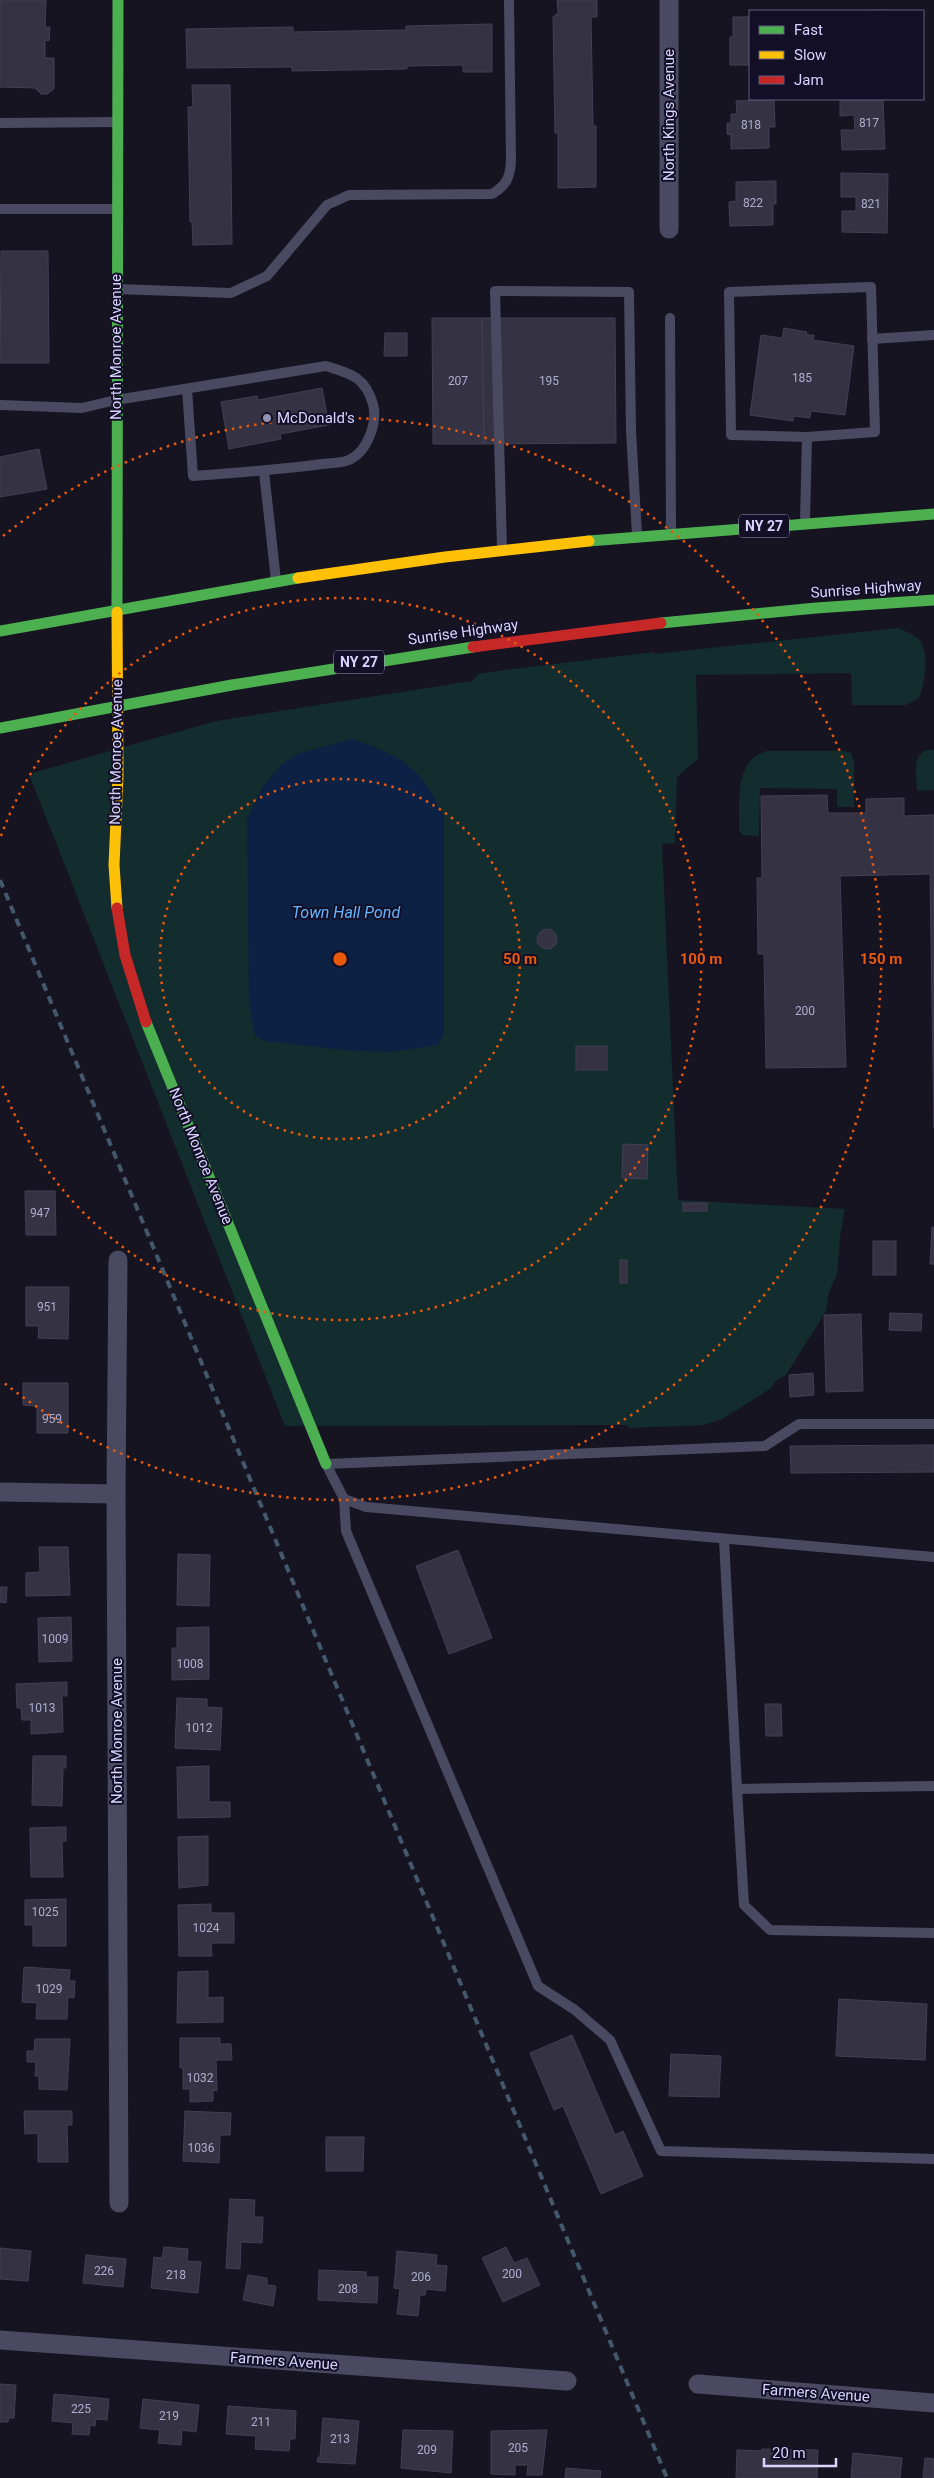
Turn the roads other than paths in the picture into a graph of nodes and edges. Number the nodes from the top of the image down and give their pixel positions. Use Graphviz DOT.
graph roads {
  1 [pos="118,0"];
  2 [pos="509,0"];
  3 [pos="669,0"];
  4 [pos="119,122"];
  5 [pos="0,123"];
  6 [pos="0,208"];
  7 [pos="116,209"];
  8 [pos="670,229"];
  9 [pos="116,288"];
  10 [pos="670,318"];
  11 [pos="934,335"];
  12 [pos="872,338"];
  13 [pos="187,389"];
  14 [pos="116,400"];
  15 [pos="0,405"];
  16 [pos="807,437"];
  17 [pos="264,472"];
  18 [pos="934,514"];
  19 [pos="804,523"];
  20 [pos="671,534"];
  21 [pos="637,536"];
  22 [pos="502,550"];
  23 [pos="276,581"];
  24 [pos="934,600"];
  25 [pos="116,608"];
  26 [pos="0,631"];
  27 [pos="118,705"];
  28 [pos="0,728"];
  29 [pos="118,1260"];
  30 [pos="934,1424"];
  31 [pos="326,1464"];
  32 [pos="0,1492"];
  33 [pos="116,1494"];
  34 [pos="344,1499"];
  35 [pos="724,1539"];
  36 [pos="934,1557"];
  37 [pos="934,1786"];
  38 [pos="737,1789"];
  39 [pos="934,1933"];
  40 [pos="934,2159"];
  41 [pos="119,2203"];
  42 [pos="0,2340"];
  43 [pos="567,2381"];
  44 [pos="698,2384"];
  45 [pos="934,2403"];
  1 -- 4 [label="main road, North Monroe Avenue"];
  2 -- 9 [label="lane"];
  3 -- 8 [label="street, North Kings Avenue"];
  4 -- 5 [label="lane"];
  4 -- 7 [label="main road, North Monroe Avenue"];
  6 -- 7 [label="lane"];
  7 -- 9 [label="main road, North Monroe Avenue"];
  9 -- 14 [label="main road, North Monroe Avenue"];
  10 -- 20 [label="lane"];
  11 -- 12 [label="lane"];
  12 -- 16 [label="lane"];
  12 -- 16 [label="lane"];
  13 -- 14 [label="lane"];
  13 -- 17 [label="lane"];
  13 -- 17 [label="lane"];
  14 -- 15 [label="lane"];
  14 -- 25 [label="main road, North Monroe Avenue"];
  16 -- 19 [label="lane"];
  17 -- 23 [label="lane"];
  18 -- 19 [label="main road, NY 27"];
  19 -- 20 [label="main road, NY 27"];
  20 -- 21 [label="main road, NY 27"];
  21 -- 22 [label="main road, NY 27"];
  21 -- 22 [label="lane"];
  22 -- 23 [label="main road, NY 27"];
  23 -- 25 [label="main road, NY 27"];
  24 -- 27 [label="main road, Sunrise Highway / NY 27"];
  25 -- 26 [label="main road, NY 27"];
  25 -- 27 [label="main road, North Monroe Avenue"];
  27 -- 28 [label="main road, Sunrise Highway / NY 27"];
  27 -- 31 [label="main road, North Monroe Avenue"];
  29 -- 33 [label="street, North Monroe Avenue"];
  30 -- 31 [label="lane"];
  31 -- 34 [label="lane"];
  32 -- 33 [label="street"];
  33 -- 41 [label="street, North Monroe Avenue"];
  34 -- 35 [label="lane"];
  34 -- 40 [label="lane"];
  35 -- 36 [label="lane"];
  35 -- 38 [label="lane"];
  37 -- 38 [label="lane"];
  38 -- 39 [label="lane"];
  42 -- 43 [label="street, Farmers Avenue"];
  44 -- 45 [label="street, Farmers Avenue"];
}
